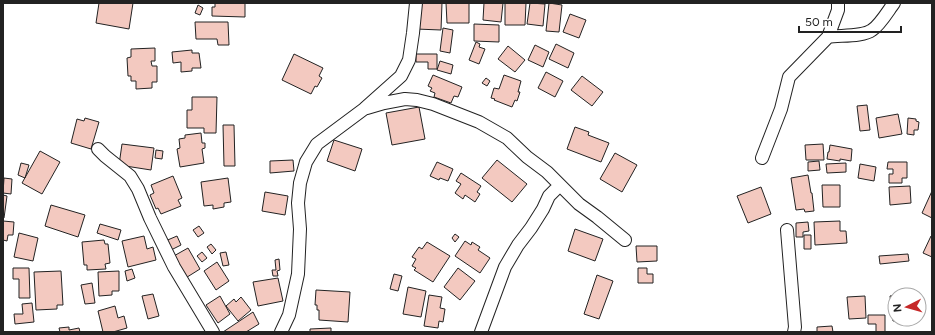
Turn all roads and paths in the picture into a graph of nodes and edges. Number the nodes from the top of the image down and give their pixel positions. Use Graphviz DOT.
graph roads {
  1 [pos="416,3"];
  2 [pos="838,3"];
  3 [pos="894,3"];
  4 [pos="828,37"];
  5 [pos="364,109"];
  6 [pos="98,149"];
  7 [pos="762,158"];
  8 [pos="560,185"];
  9 [pos="787,230"];
  10 [pos="625,240"];
  11 [pos="213,332"];
  12 [pos="281,332"];
  13 [pos="481,332"];
  14 [pos="794,332"];
  1 -- 5 [label="street"];
  2 -- 4 [label="street"];
  3 -- 4 [label="street"];
  4 -- 7 [label="street"];
  5 -- 8 [label="street"];
  5 -- 12 [label="street"];
  6 -- 11 [label="street"];
  8 -- 10 [label="street"];
  8 -- 13 [label="street"];
  9 -- 14 [label="street"];
}
